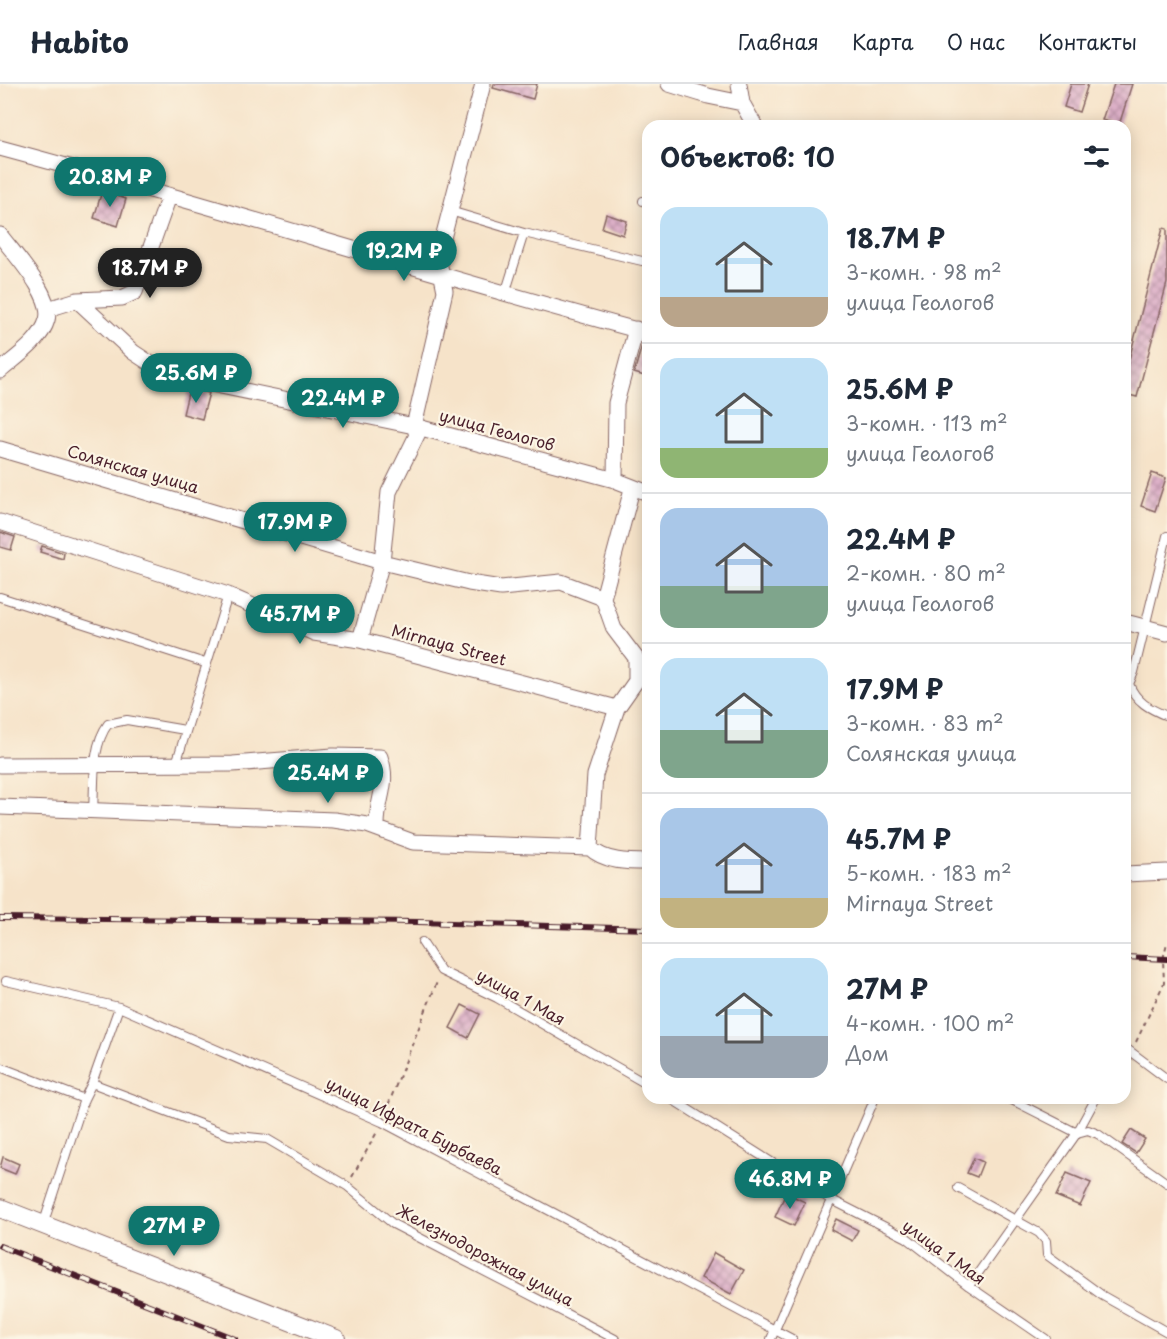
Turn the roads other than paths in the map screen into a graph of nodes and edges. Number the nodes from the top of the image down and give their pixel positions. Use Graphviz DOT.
graph roads {
  1 [pos="483,84"];
  2 [pos="669,84"];
  3 [pos="739,84"];
  4 [pos="742,103"];
  5 [pos="751,120"];
  6 [pos="0,148"];
  7 [pos="169,196"];
  8 [pos="450,211"];
  9 [pos="524,233"];
  10 [pos="0,236"];
  11 [pos="642,261"];
  12 [pos="440,276"];
  13 [pos="505,294"];
  14 [pos="77,300"];
  15 [pos="48,309"];
  16 [pos="642,331"];
  17 [pos="0,371"];
  18 [pos="414,426"];
  19 [pos="0,449"];
  20 [pos="615,480"];
  21 [pos="632,489"];
  22 [pos="642,492"];
  23 [pos="0,522"];
  24 [pos="1167,536"];
  25 [pos="382,562"];
  26 [pos="228,595"];
  27 [pos="0,597"];
  28 [pos="603,598"];
  29 [pos="1131,624"];
  30 [pos="1145,627"];
  31 [pos="1167,633"];
  32 [pos="360,640"];
  33 [pos="205,663"];
  34 [pos="1131,673"];
  35 [pos="1131,690"];
  36 [pos="617,708"];
  37 [pos="1167,716"];
  38 [pos="185,730"];
  39 [pos="176,764"];
  40 [pos="0,765"];
  41 [pos="96,765"];
  42 [pos="0,807"];
  43 [pos="93,810"];
  44 [pos="377,828"];
  45 [pos="590,848"];
  46 [pos="642,862"];
  47 [pos="1167,872"];
  48 [pos="1131,874"];
  49 [pos="422,942"];
  50 [pos="6,981"];
  51 [pos="119,1007"];
  52 [pos="1131,1054"];
  53 [pos="0,1067"];
  54 [pos="1167,1079"];
  55 [pos="642,1082"];
  56 [pos="92,1083"];
  57 [pos="84,1099"];
  58 [pos="680,1104"];
  59 [pos="873,1104"];
  60 [pos="1020,1104"];
  61 [pos="1093,1104"];
  62 [pos="1077,1132"];
  63 [pos="1167,1183"];
  64 [pos="958,1188"];
  65 [pos="830,1199"];
  66 [pos="0,1208"];
  67 [pos="1017,1220"];
  68 [pos="43,1225"];
  69 [pos="969,1286"];
  70 [pos="775,1331"];
  71 [pos="1167,1332"];
  72 [pos="336,1339"];
  73 [pos="615,1339"];
  74 [pos="771,1339"];
  75 [pos="792,1339"];
  76 [pos="1046,1339"];
  1 -- 8 [label="street"];
  2 -- 4 [label="street"];
  3 -- 4 [label="street"];
  4 -- 5 [label="street"];
  6 -- 7 [label="street"];
  7 -- 12 [label="street"];
  7 -- 14 [label="street"];
  8 -- 9 [label="lane"];
  8 -- 12 [label="street"];
  9 -- 11 [label="lane"];
  9 -- 13 [label="lane"];
  10 -- 15 [label="street"];
  12 -- 13 [label="street"];
  12 -- 18 [label="street"];
  13 -- 16 [label="street"];
  14 -- 15 [label="street"];
  14 -- 18 [label="street, улица Геологов"];
  15 -- 17 [label="street"];
  16 -- 20 [label="street"];
  18 -- 20 [label="street, улица Геологов"];
  18 -- 25 [label="street"];
  19 -- 25 [label="street, Солянская улица"];
  20 -- 21 [label="street, улица Геологов"];
  21 -- 22 [label="street, улица Геологов"];
  21 -- 28 [label="street"];
  23 -- 26 [label="street, Mirnaya Street"];
  24 -- 30 [label="lane"];
  25 -- 28 [label="street, Солянская улица"];
  25 -- 32 [label="street"];
  26 -- 32 [label="street, Mirnaya Street"];
  26 -- 33 [label="lane"];
  27 -- 33 [label="lane"];
  28 -- 36 [label="street"];
  29 -- 30 [label="street"];
  30 -- 31 [label="street"];
  30 -- 34 [label="lane"];
  32 -- 36 [label="street, Mirnaya Street"];
  33 -- 38 [label="lane"];
  35 -- 37 [label="lane"];
  36 -- 45 [label="street"];
  38 -- 39 [label="lane"];
  38 -- 41 [label="lane"];
  39 -- 41 [label="street"];
  39 -- 44 [label="street"];
  40 -- 41 [label="street"];
  41 -- 43 [label="lane"];
  42 -- 43 [label="street"];
  43 -- 44 [label="street"];
  44 -- 45 [label="street"];
  45 -- 46 [label="street"];
  47 -- 48 [label="street"];
  49 -- 55 [label="lane, улица 1 Мая"];
  50 -- 51 [label="lane, улица Ифрата Бурбаева"];
  51 -- 56 [label="lane"];
  51 -- 70 [label="lane, улица Ифрата Бурбаева"];
  52 -- 54 [label="lane"];
  53 -- 57 [label="lane"];
  56 -- 57 [label="lane"];
  56 -- 73 [label="lane, Железнодорожная улица"];
  57 -- 68 [label="lane"];
  58 -- 65 [label="lane, улица 1 Мая"];
  59 -- 65 [label="lane"];
  60 -- 62 [label="lane"];
  61 -- 62 [label="lane"];
  62 -- 63 [label="lane"];
  62 -- 67 [label="lane"];
  64 -- 67 [label="lane"];
  65 -- 69 [label="lane, улица 1 Мая"];
  65 -- 70 [label="lane"];
  66 -- 68 [label="street"];
  67 -- 69 [label="lane"];
  67 -- 71 [label="lane"];
  68 -- 72 [label="street"];
  69 -- 76 [label="lane, улица 1 Мая"];
  70 -- 74 [label="lane"];
  70 -- 75 [label="lane, улица Ифрата Бурбаева"];
}
